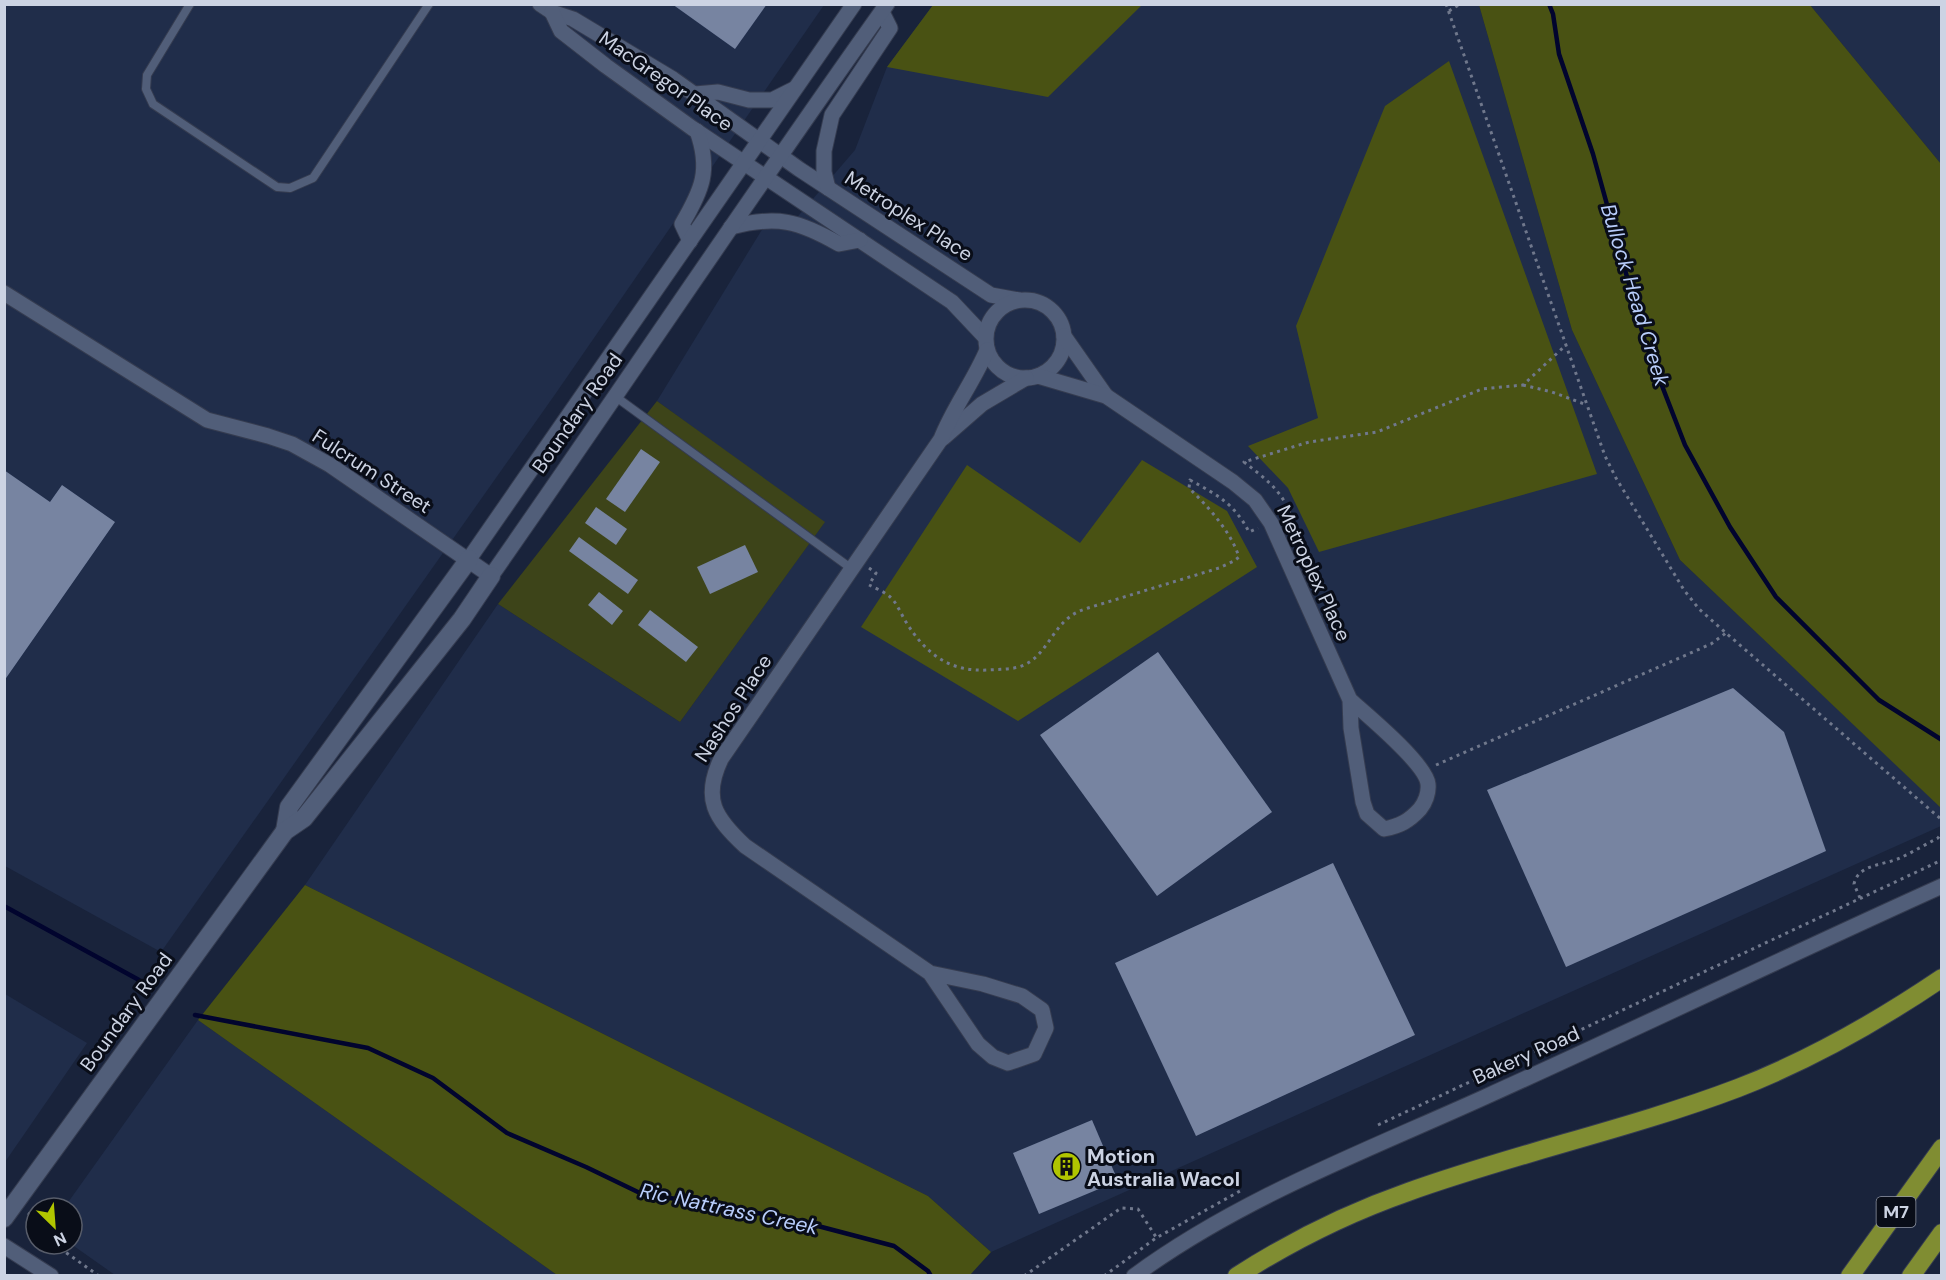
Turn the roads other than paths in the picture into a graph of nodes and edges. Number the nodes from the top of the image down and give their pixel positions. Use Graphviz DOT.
graph roads {
  1 [pos="190,4"];
  2 [pos="429,4"];
  3 [pos="854,4"];
  4 [pos="546,8"];
  5 [pos="885,8"];
  6 [pos="795,89"];
  7 [pos="695,94"];
  8 [pos="697,131"];
  9 [pos="759,140"];
  10 [pos="780,155"];
  11 [pos="744,162"];
  12 [pos="766,175"];
  13 [pos="828,188"];
  14 [pos="731,227"];
  15 [pos="860,240"];
  16 [pos="690,241"];
  17 [pos="4,293"];
  18 [pos="1019,300"];
  19 [pos="1064,336"];
  20 [pos="986,344"];
  21 [pos="1032,377"];
  22 [pos="1106,396"];
  23 [pos="616,397"];
  24 [pos="941,440"];
  25 [pos="469,560"];
  26 [pos="855,564"];
  27 [pos="491,576"];
  28 [pos="1350,700"];
  29 [pos="285,831"];
  30 [pos="1941,886"];
  31 [pos="930,973"];
  32 [pos="1941,978"];
  33 [pos="1941,1148"];
  34 [pos="4,1218"];
  35 [pos="1941,1233"];
  36 [pos="4,1246"];
  37 [pos="51,1275"];
  38 [pos="1134,1275"];
  39 [pos="1237,1275"];
  40 [pos="1850,1275"];
  41 [pos="1911,1275"];
  1 -- 2 [label="lane"];
  3 -- 6 [label="street, Boundary Road"];
  4 -- 7 [label="street, MacGregor Place"];
  4 -- 8 [label="street, MacGregor Place"];
  5 -- 10 [label="street, Boundary Road"];
  5 -- 13 [label="street"];
  6 -- 7 [label="street"];
  6 -- 9 [label="street, Boundary Road"];
  7 -- 9 [label="street, MacGregor Place"];
  8 -- 11 [label="street, MacGregor Place"];
  8 -- 16 [label="street"];
  9 -- 10 [label="street, MacGregor Place"];
  9 -- 11 [label="street, Boundary Road"];
  10 -- 12 [label="street, Boundary Road"];
  10 -- 13 [label="street, Metroplex Place"];
  11 -- 12 [label="street, MacGregor Place"];
  11 -- 16 [label="street, Boundary Road"];
  12 -- 14 [label="street, Boundary Road"];
  12 -- 15 [label="street"];
  13 -- 18 [label="street, Metroplex Place"];
  14 -- 15 [label="street"];
  14 -- 23 [label="street, Boundary Road"];
  15 -- 20 [label="street"];
  16 -- 25 [label="street, Boundary Road"];
  17 -- 25 [label="street, Fulcrum Street"];
  18 -- 19 [label="street"];
  18 -- 20 [label="street"];
  19 -- 21 [label="street"];
  19 -- 22 [label="street, Metroplex Place"];
  20 -- 21 [label="street"];
  20 -- 24 [label="street, Nashos Place"];
  21 -- 22 [label="street, Metroplex Place"];
  21 -- 24 [label="street, Nashos Place"];
  22 -- 28 [label="street, Metroplex Place"];
  23 -- 26 [label="lane"];
  23 -- 27 [label="street, Boundary Road"];
  24 -- 26 [label="street, Nashos Place"];
  25 -- 27 [label="street, Fulcrum Street"];
  25 -- 29 [label="street, Boundary Road"];
  26 -- 31 [label="street, Nashos Place"];
  27 -- 29 [label="street, Boundary Road"];
  28 -- 28 [label="street, Metroplex Place"];
  29 -- 34 [label="street, Boundary Road"];
  30 -- 38 [label="street, Bakery Road"];
  31 -- 31 [label="street, Nashos Place"];
  32 -- 39 [label="highway"];
  33 -- 40 [label="highway, M7"];
  35 -- 41 [label="highway, M7"];
  36 -- 37 [label="street"];
}
